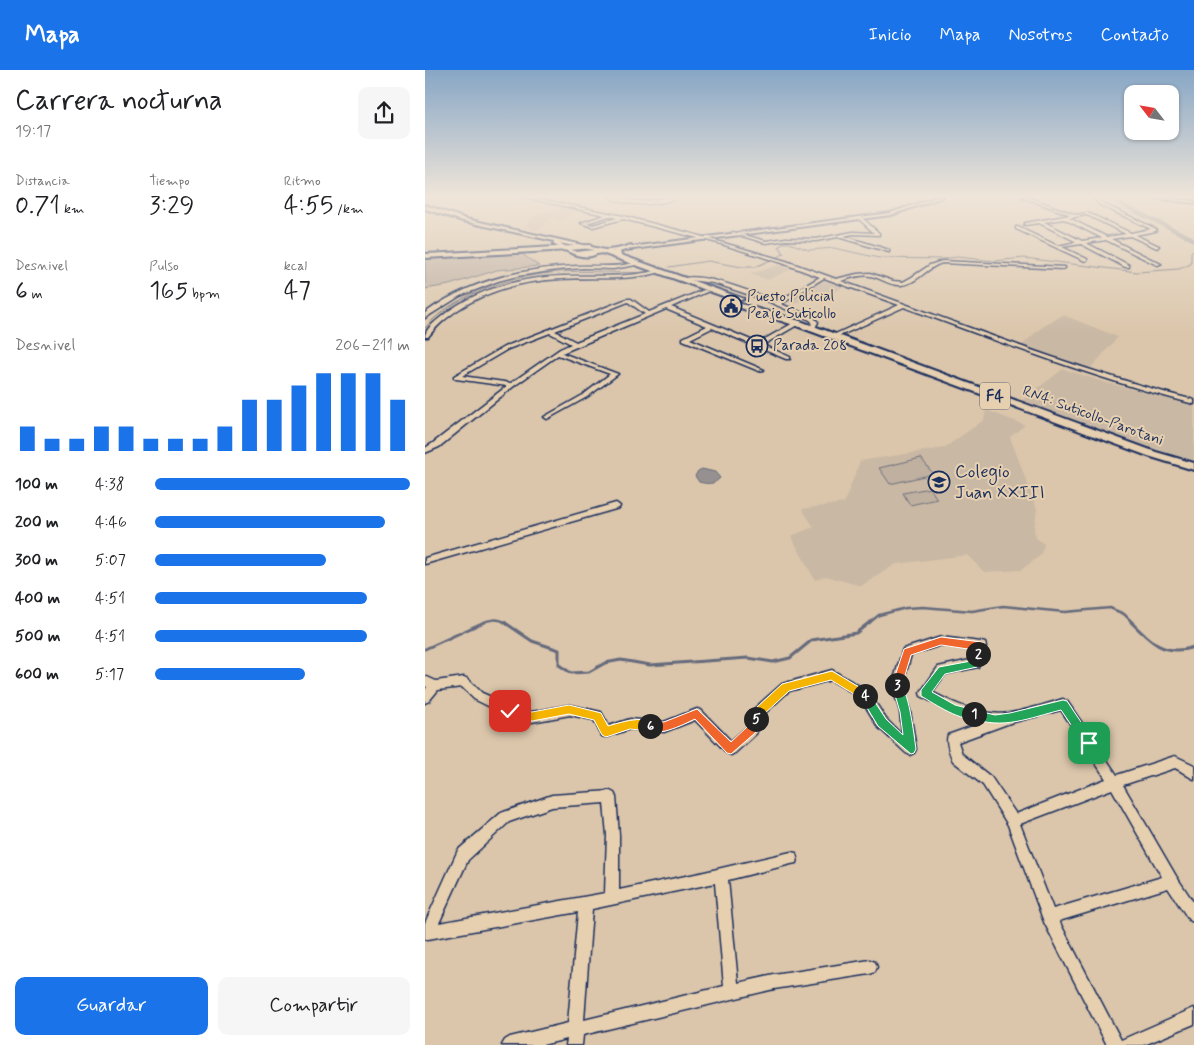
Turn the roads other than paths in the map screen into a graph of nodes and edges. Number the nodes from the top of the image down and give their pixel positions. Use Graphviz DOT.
graph roads {
  1 [pos="543,242"];
  2 [pos="569,242"];
  3 [pos="660,242"];
  4 [pos="716,242"];
  5 [pos="860,242"];
  6 [pos="1049,242"];
  7 [pos="1148,242"];
  8 [pos="1080,243"];
  9 [pos="1114,243"];
  10 [pos="556,246"];
  11 [pos="629,246"];
  12 [pos="1057,246"];
  13 [pos="590,247"];
  14 [pos="1157,247"];
  15 [pos="581,248"];
  16 [pos="569,251"];
  17 [pos="599,251"];
  18 [pos="887,251"];
  19 [pos="587,254"];
  20 [pos="425,256"];
  21 [pos="617,257"];
  22 [pos="1085,260"];
  23 [pos="634,264"];
  24 [pos="1159,264"];
  25 [pos="1127,266"];
  26 [pos="1063,268"];
  27 [pos="655,272"];
  28 [pos="823,278"];
  29 [pos="684,279"];
  30 [pos="835,282"];
  31 [pos="706,291"];
  32 [pos="738,301"];
  33 [pos="777,304"];
  34 [pos="902,306"];
  35 [pos="667,308"];
  36 [pos="649,315"];
  37 [pos="425,316"];
  38 [pos="785,319"];
  39 [pos="797,323"];
  40 [pos="712,326"];
  41 [pos="812,329"];
  42 [pos="550,330"];
  43 [pos="426,336"];
  44 [pos="835,336"];
  45 [pos="576,345"];
  46 [pos="759,345"];
  47 [pos="558,353"];
  48 [pos="788,358"];
  49 [pos="761,370"];
  50 [pos="512,384"];
  51 [pos="1194,402"];
  52 [pos="547,417"];
  53 [pos="425,451"];
  54 [pos="1194,468"];
  55 [pos="616,506"];
  56 [pos="425,561"];
  57 [pos="430,684"];
  58 [pos="425,698"];
  59 [pos="1010,718"];
  60 [pos="1194,773"];
  61 [pos="1115,782"];
  62 [pos="1013,821"];
  63 [pos="791,858"];
  64 [pos="721,877"];
  65 [pos="1171,881"];
  66 [pos="612,898"];
  67 [pos="586,903"];
  68 [pos="1194,915"];
  69 [pos="1049,917"];
  70 [pos="427,932"];
  71 [pos="870,967"];
  72 [pos="732,992"];
  73 [pos="1194,1016"];
  74 [pos="575,1028"];
  75 [pos="510,1045"];
  76 [pos="574,1045"];
  77 [pos="1115,1045"];
  78 [pos="1126,1045"];
  1 -- 10 [label="highway, F4"];
  2 -- 13 [label="highway, F4"];
  3 -- 11 [label="main road"];
  4 -- 28 [label="street"];
  5 -- 18 [label="street"];
  6 -- 12 [label="street"];
  7 -- 14 [label="street"];
  8 -- 12 [label="street"];
  8 -- 25 [label="street"];
  9 -- 24 [label="street"];
  10 -- 15 [label="highway, F4"];
  10 -- 16 [label="highway"];
  10 -- 20 [label="main road"];
  11 -- 17 [label="main road"];
  11 -- 21 [label="highway"];
  12 -- 22 [label="street"];
  13 -- 15 [label="main road"];
  13 -- 17 [label="highway, F4"];
  15 -- 16 [label="main road"];
  15 -- 17 [label="highway, F4"];
  16 -- 19 [label="highway"];
  17 -- 19 [label="highway"];
  17 -- 21 [label="highway, F4"];
  19 -- 21 [label="highway"];
  21 -- 23 [label="highway, F4"];
  21 -- 29 [label="highway, F4"];
  23 -- 27 [label="highway, F4"];
  23 -- 37 [label="street"];
  26 -- 30 [label="street"];
  27 -- 31 [label="highway, F4"];
  27 -- 43 [label="street"];
  28 -- 30 [label="street"];
  28 -- 33 [label="street"];
  29 -- 32 [label="highway, F4"];
  29 -- 33 [label="street"];
  30 -- 34 [label="street"];
  31 -- 32 [label="highway, F4"];
  31 -- 35 [label="street"];
  32 -- 38 [label="highway, RN4: Suticollo-Parotani / F4"];
  32 -- 38 [label="highway, RN4: Suticollo-Parotani / F4"];
  33 -- 41 [label="street"];
  34 -- 44 [label="street"];
  34 -- 51 [label="street"];
  35 -- 36 [label="street"];
  35 -- 40 [label="street"];
  36 -- 42 [label="street"];
  36 -- 45 [label="street"];
  38 -- 39 [label="highway, RN4: Suticollo-Parotani / F4"];
  39 -- 41 [label="highway, RN4: Suticollo-Parotani / F4"];
  39 -- 46 [label="street"];
  40 -- 46 [label="street"];
  40 -- 49 [label="street"];
  41 -- 44 [label="highway, RN4: Suticollo-Parotani / F4"];
  42 -- 45 [label="street"];
  42 -- 50 [label="street"];
  44 -- 54 [label="highway, RN4: Suticollo-Parotani / F4"];
  45 -- 47 [label="street"];
  46 -- 48 [label="street"];
  47 -- 50 [label="street"];
  47 -- 52 [label="street"];
  50 -- 53 [label="street"];
  55 -- 56 [label="street"];
  57 -- 58 [label="street"];
  57 -- 59 [label="street"];
  59 -- 61 [label="street"];
  59 -- 62 [label="street"];
  60 -- 61 [label="street"];
  61 -- 62 [label="street"];
  61 -- 65 [label="street"];
  62 -- 69 [label="street"];
  63 -- 64 [label="street"];
  64 -- 66 [label="street"];
  64 -- 72 [label="street"];
  65 -- 68 [label="street"];
  65 -- 69 [label="street"];
  66 -- 67 [label="street"];
  66 -- 70 [label="street"];
  67 -- 70 [label="street"];
  67 -- 74 [label="street"];
  69 -- 77 [label="street"];
  71 -- 72 [label="street"];
  72 -- 74 [label="street"];
  73 -- 78 [label="street"];
  74 -- 75 [label="street"];
  74 -- 76 [label="street"];
}
